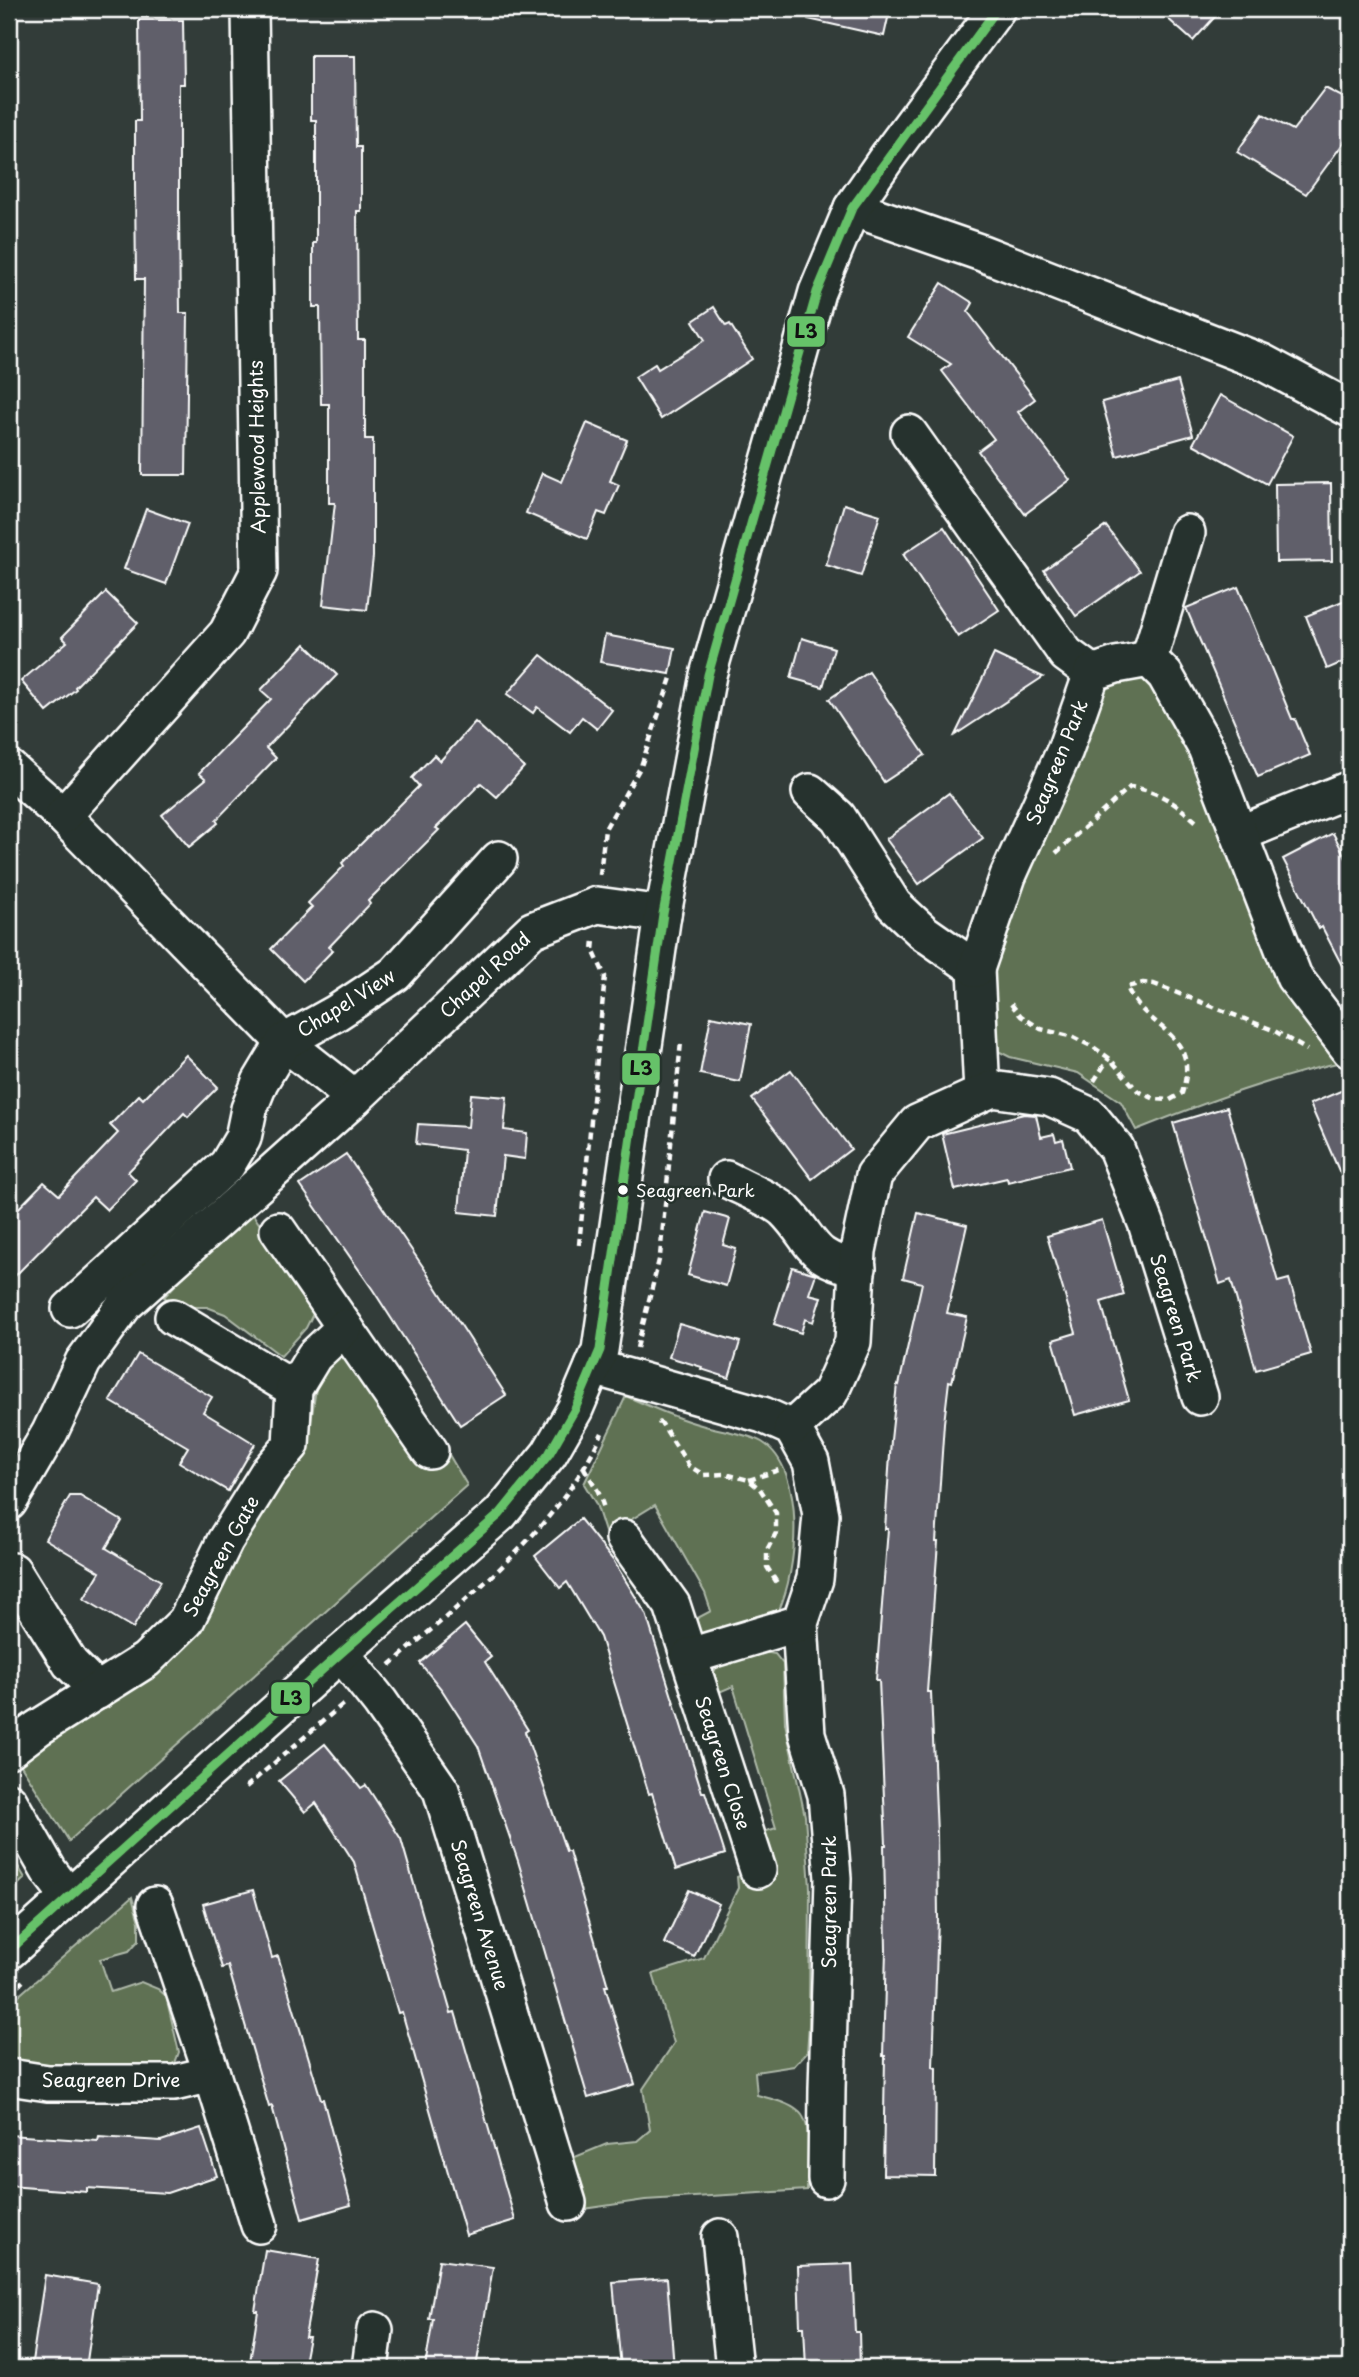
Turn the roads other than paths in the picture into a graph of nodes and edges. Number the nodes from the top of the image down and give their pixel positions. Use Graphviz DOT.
graph roads {
  1 [pos="250,9"];
  2 [pos="998,9"];
  3 [pos="852,208"];
  4 [pos="1350,409"];
  5 [pos="909,433"];
  6 [pos="1187,533"];
  7 [pos="1149,659"];
  8 [pos="1092,673"];
  9 [pos="9,768"];
  10 [pos="1350,789"];
  11 [pos="810,792"];
  12 [pos="63,816"];
  13 [pos="1239,834"];
  14 [pos="499,859"];
  15 [pos="663,914"];
  16 [pos="975,969"];
  17 [pos="284,1042"];
  18 [pos="1350,1050"];
  19 [pos="982,1093"];
  20 [pos="355,1098"];
  21 [pos="726,1179"];
  22 [pos="278,1230"];
  23 [pos="858,1268"];
  24 [pos="70,1309"];
  25 [pos="173,1317"];
  26 [pos="345,1327"];
  27 [pos="593,1367"];
  28 [pos="294,1388"];
  29 [pos="1200,1397"];
  30 [pos="792,1428"];
  31 [pos="430,1451"];
  32 [pos="9,1502"];
  33 [pos="624,1538"];
  34 [pos="13,1571"];
  35 [pos="802,1617"];
  36 [pos="341,1653"];
  37 [pos="690,1656"];
  38 [pos="98,1691"];
  39 [pos="9,1749"];
  40 [pos="9,1801"];
  41 [pos="758,1870"];
  42 [pos="69,1897"];
  43 [pos="155,1905"];
  44 [pos="19,1964"];
  45 [pos="212,2074"];
  46 [pos="9,2077"];
  47 [pos="826,2179"];
  48 [pos="568,2203"];
  49 [pos="259,2225"];
  50 [pos="720,2237"];
  51 [pos="375,2330"];
  52 [pos="370,2368"];
  53 [pos="734,2368"];
  1 -- 12 [label="street, Applewood Heights"];
  2 -- 3 [label="street"];
  3 -- 4 [label="street"];
  3 -- 15 [label="street"];
  5 -- 8 [label="street, Seagreen Park"];
  6 -- 7 [label="street"];
  7 -- 8 [label="street, Seagreen Park"];
  7 -- 13 [label="street"];
  8 -- 16 [label="street, Seagreen Park"];
  9 -- 12 [label="street"];
  10 -- 13 [label="street"];
  11 -- 16 [label="street"];
  12 -- 17 [label="street"];
  13 -- 18 [label="street"];
  14 -- 17 [label="street, Chapel View"];
  15 -- 20 [label="street, Chapel Road"];
  15 -- 27 [label="street"];
  16 -- 19 [label="street, Seagreen Park"];
  17 -- 20 [label="street"];
  17 -- 24 [label="street, Chapel View"];
  19 -- 23 [label="street, Seagreen Park"];
  19 -- 29 [label="street, Seagreen Park"];
  20 -- 32 [label="street, Chapel Road"];
  21 -- 23 [label="street"];
  22 -- 26 [label="street"];
  23 -- 30 [label="street, Seagreen Park"];
  25 -- 28 [label="street"];
  26 -- 28 [label="street, Seagreen Gate"];
  26 -- 31 [label="street"];
  27 -- 30 [label="street"];
  27 -- 36 [label="street"];
  28 -- 38 [label="street, Seagreen Gate"];
  30 -- 35 [label="street, Seagreen Park"];
  33 -- 37 [label="street, Seagreen Close"];
  34 -- 38 [label="street"];
  35 -- 37 [label="street"];
  35 -- 47 [label="street, Seagreen Park"];
  36 -- 42 [label="street"];
  36 -- 48 [label="street, Seagreen Avenue"];
  37 -- 41 [label="street, Seagreen Close"];
  38 -- 39 [label="street, Seagreen Gate"];
  40 -- 42 [label="street"];
  42 -- 44 [label="street"];
  43 -- 45 [label="street, Seagreen Drive"];
  45 -- 46 [label="street, Seagreen Drive"];
  45 -- 49 [label="street, Seagreen Drive"];
  50 -- 53 [label="street"];
  51 -- 52 [label="street"];
}
